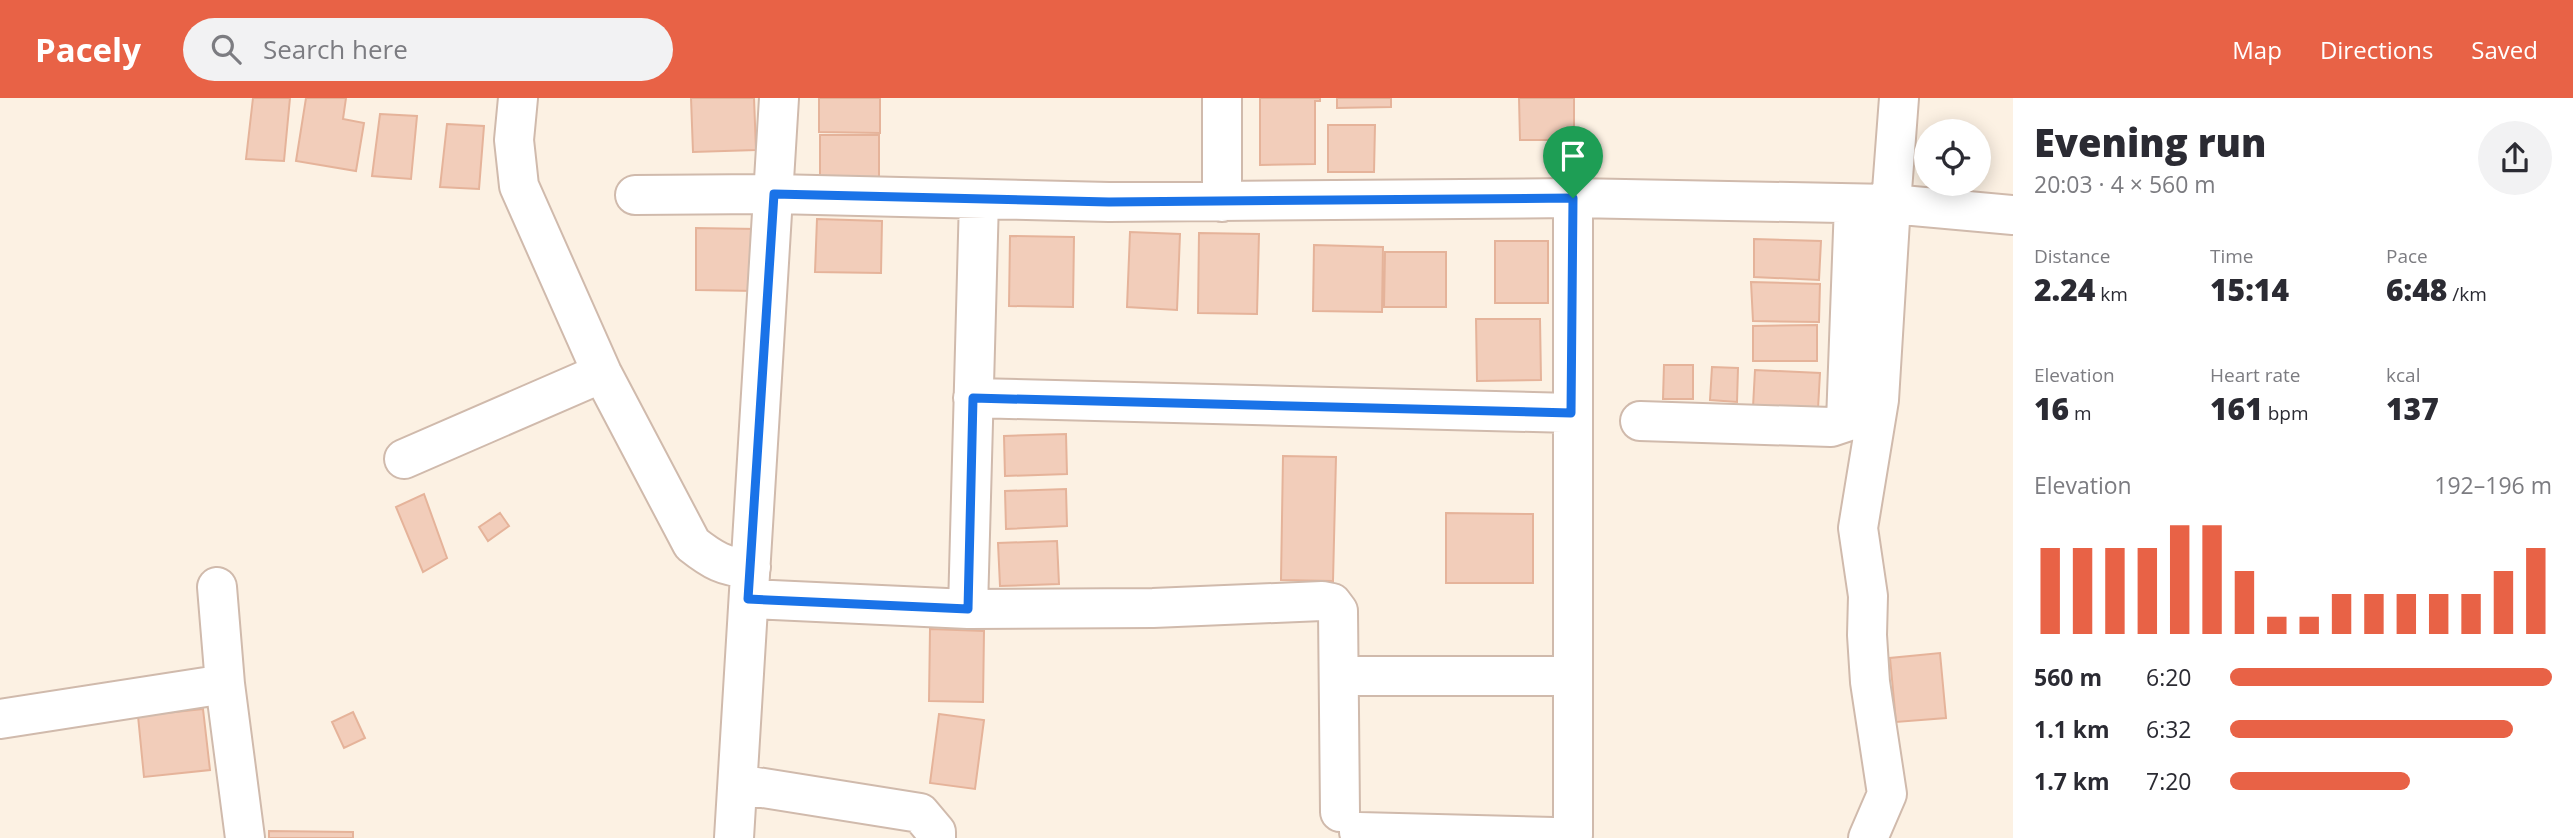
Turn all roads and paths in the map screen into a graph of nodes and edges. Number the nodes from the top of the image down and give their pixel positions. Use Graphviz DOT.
graph roads {
  1 [pos="518,98"];
  2 [pos="779,98"];
  3 [pos="1222,98"];
  4 [pos="1899,98"];
  5 [pos="774,194"];
  6 [pos="635,195"];
  7 [pos="1573,198"];
  8 [pos="979,199"];
  9 [pos="1222,202"];
  10 [pos="1873,204"];
  11 [pos="2013,215"];
  12 [pos="601,373"];
  13 [pos="973,398"];
  14 [pos="1571,413"];
  15 [pos="1640,421"];
  16 [pos="404,459"];
  17 [pos="750,583"];
  18 [pos="217,587"];
  19 [pos="968,609"];
  20 [pos="1355,676"];
  21 [pos="1572,676"];
  22 [pos="225,684"];
  23 [pos="0,719"];
  24 [pos="737,784"];
  25 [pos="245,838"];
  26 [pos="734,838"];
  27 [pos="936,838"];
  28 [pos="1868,838"];
  1 -- 12 [label="street"];
  2 -- 5 [label="street"];
  3 -- 9 [label="street"];
  4 -- 10 [label="street"];
  5 -- 6 [label="street"];
  5 -- 8 [label="street"];
  5 -- 17 [label="street"];
  7 -- 9 [label="street"];
  7 -- 10 [label="street"];
  7 -- 14 [label="street"];
  8 -- 9 [label="street"];
  8 -- 13 [label="street"];
  10 -- 11 [label="street"];
  10 -- 15 [label="street"];
  10 -- 28 [label="street"];
  12 -- 16 [label="street"];
  12 -- 17 [label="street"];
  13 -- 14 [label="street"];
  13 -- 19 [label="street"];
  14 -- 21 [label="street"];
  17 -- 19 [label="street"];
  17 -- 24 [label="street"];
  18 -- 22 [label="street"];
  19 -- 21 [label="street"];
  20 -- 21 [label="street"];
  22 -- 23 [label="street"];
  22 -- 25 [label="street"];
  24 -- 26 [label="street"];
  24 -- 27 [label="street"];
}
